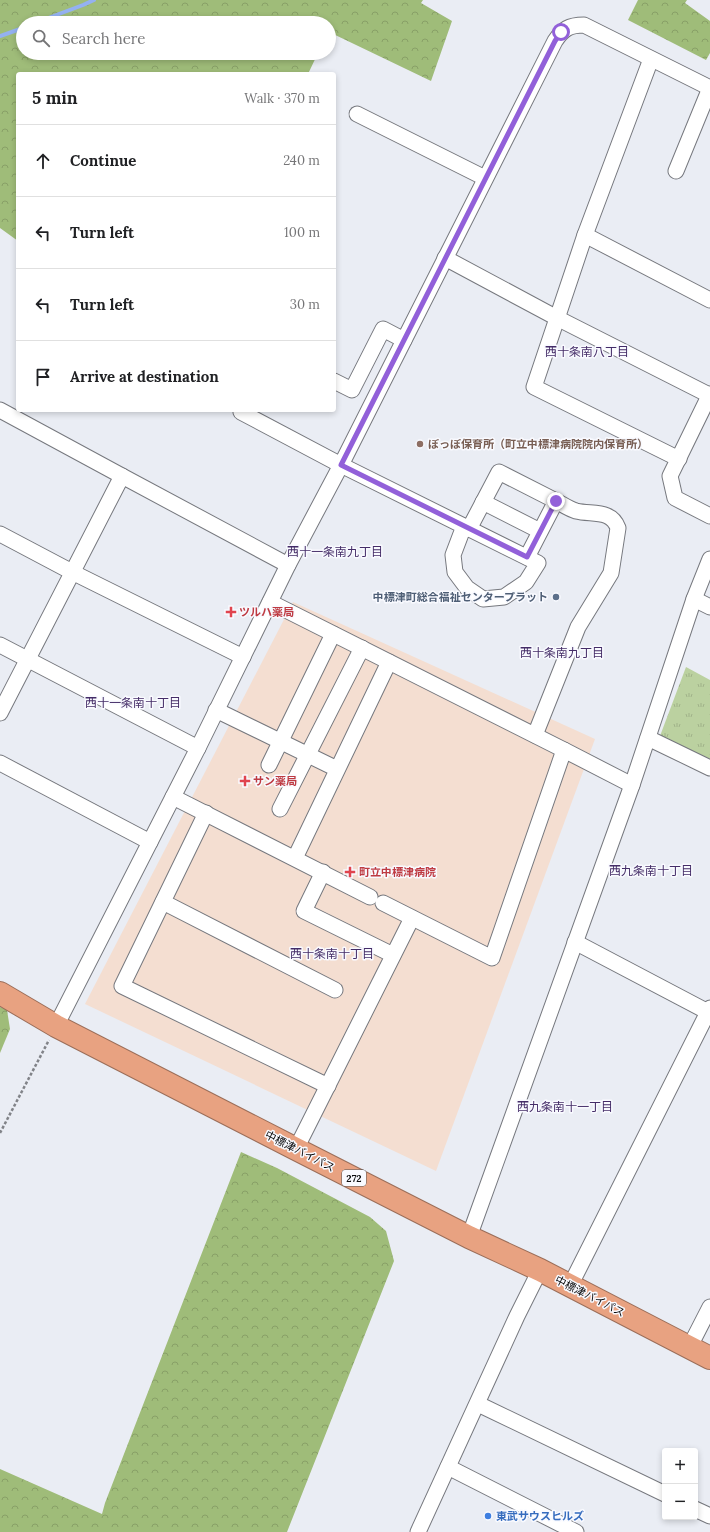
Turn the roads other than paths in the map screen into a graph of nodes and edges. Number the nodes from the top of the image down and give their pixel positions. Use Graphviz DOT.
graph roads {
  1 [pos="651,59"];
  2 [pos="710,88"];
  3 [pos="357,114"];
  4 [pos="676,171"];
  5 [pos="485,178"];
  6 [pos="585,236"];
  7 [pos="445,258"];
  8 [pos="710,300"];
  9 [pos="557,318"];
  10 [pos="404,340"];
  11 [pos="336,382"];
  12 [pos="710,395"];
  13 [pos="0,410"];
  14 [pos="241,412"];
  15 [pos="705,416"];
  16 [pos="679,459"];
  17 [pos="341,465"];
  18 [pos="122,476"];
  19 [pos="556,501"];
  20 [pos="483,502"];
  21 [pos="710,516"];
  22 [pos="466,527"];
  23 [pos="540,531"];
  24 [pos="0,534"];
  25 [pos="527,557"];
  26 [pos="710,559"];
  27 [pos="288,565"];
  28 [pos="72,572"];
  29 [pos="694,599"];
  30 [pos="270,602"];
  31 [pos="710,607"];
  32 [pos="333,634"];
  33 [pos="0,645"];
  34 [pos="362,648"];
  35 [pos="243,657"];
  36 [pos="28,659"];
  37 [pos="388,662"];
  38 [pos="216,710"];
  39 [pos="0,713"];
  40 [pos="535,735"];
  41 [pos="648,738"];
  42 [pos="280,741"];
  43 [pos="198,748"];
  44 [pos="564,750"];
  45 [pos="307,755"];
  46 [pos="0,763"];
  47 [pos="269,765"];
  48 [pos="710,768"];
  49 [pos="337,769"];
  50 [pos="632,785"];
  51 [pos="173,797"];
  52 [pos="280,809"];
  53 [pos="206,814"];
  54 [pos="150,842"];
  55 [pos="295,858"];
  56 [pos="323,872"];
  57 [pos="163,902"];
  58 [pos="412,918"];
  59 [pos="575,942"];
  60 [pos="393,955"];
  61 [pos="335,990"];
  62 [pos="0,993"];
  63 [pos="709,1011"];
  64 [pos="56,1026"];
  65 [pos="328,1086"];
  66 [pos="296,1149"];
  67 [pos="469,1237"];
  68 [pos="540,1270"];
  69 [pos="570,1286"];
  70 [pos="710,1307"];
  71 [pos="689,1348"];
  72 [pos="710,1358"];
  73 [pos="478,1404"];
  74 [pos="448,1467"];
  75 [pos="662,1493"];
  76 [pos="698,1510"];
  77 [pos="710,1516"];
  78 [pos="418,1532"];
  79 [pos="576,1532"];
  1 -- 2 [label="street"];
  1 -- 5 [label="street"];
  1 -- 6 [label="street"];
  2 -- 4 [label="street"];
  3 -- 5 [label="street"];
  5 -- 7 [label="street"];
  6 -- 8 [label="street"];
  6 -- 9 [label="street"];
  7 -- 9 [label="street"];
  7 -- 10 [label="street"];
  9 -- 12 [label="street"];
  9 -- 16 [label="street"];
  10 -- 11 [label="street"];
  10 -- 17 [label="street"];
  12 -- 15 [label="street"];
  13 -- 18 [label="street"];
  14 -- 17 [label="street"];
  15 -- 16 [label="street"];
  16 -- 21 [label="street"];
  17 -- 22 [label="street"];
  17 -- 27 [label="street"];
  18 -- 27 [label="street"];
  18 -- 28 [label="street"];
  19 -- 20 [label="street"];
  19 -- 23 [label="street"];
  19 -- 40 [label="street"];
  20 -- 22 [label="street"];
  20 -- 23 [label="street"];
  22 -- 25 [label="street"];
  22 -- 25 [label="street"];
  23 -- 25 [label="street"];
  24 -- 28 [label="street"];
  26 -- 29 [label="street"];
  27 -- 30 [label="street"];
  28 -- 35 [label="street"];
  28 -- 36 [label="street"];
  29 -- 31 [label="street"];
  29 -- 41 [label="street"];
  30 -- 32 [label="street"];
  30 -- 35 [label="street"];
  32 -- 34 [label="street"];
  32 -- 42 [label="street"];
  33 -- 36 [label="street"];
  34 -- 37 [label="street"];
  34 -- 45 [label="street"];
  35 -- 38 [label="street"];
  36 -- 39 [label="street"];
  36 -- 43 [label="street"];
  37 -- 40 [label="street"];
  37 -- 49 [label="street"];
  38 -- 42 [label="street"];
  38 -- 43 [label="street"];
  40 -- 44 [label="street"];
  41 -- 48 [label="street"];
  41 -- 50 [label="street"];
  42 -- 45 [label="street"];
  42 -- 47 [label="street"];
  43 -- 51 [label="street"];
  44 -- 50 [label="street"];
  44 -- 58 [label="street"];
  45 -- 49 [label="street"];
  45 -- 52 [label="street"];
  46 -- 54 [label="street"];
  49 -- 55 [label="street"];
  50 -- 59 [label="street"];
  51 -- 53 [label="street"];
  51 -- 54 [label="street"];
  53 -- 55 [label="street"];
  53 -- 57 [label="street"];
  54 -- 64 [label="street"];
  55 -- 56 [label="street"];
  56 -- 58 [label="street"];
  56 -- 60 [label="street"];
  57 -- 61 [label="street"];
  57 -- 65 [label="street"];
  58 -- 60 [label="street"];
  59 -- 63 [label="street"];
  59 -- 67 [label="street"];
  60 -- 65 [label="street"];
  62 -- 64 [label="highway, 中標津バイパス / 272"];
  63 -- 69 [label="street"];
  64 -- 66 [label="highway, 中標津バイパス / 272"];
  65 -- 66 [label="street"];
  66 -- 67 [label="highway, 中標津バイパス / 272"];
  67 -- 68 [label="highway, 中標津バイパス / 272"];
  68 -- 69 [label="highway, 中標津バイパス / 272"];
  68 -- 73 [label="street"];
  69 -- 71 [label="highway, 中標津バイパス / 272"];
  70 -- 71 [label="street"];
  71 -- 72 [label="highway, 中標津バイパス / 272"];
  73 -- 74 [label="street"];
  73 -- 75 [label="street"];
  74 -- 78 [label="street"];
  74 -- 79 [label="street"];
  76 -- 77 [label="street"];
}
